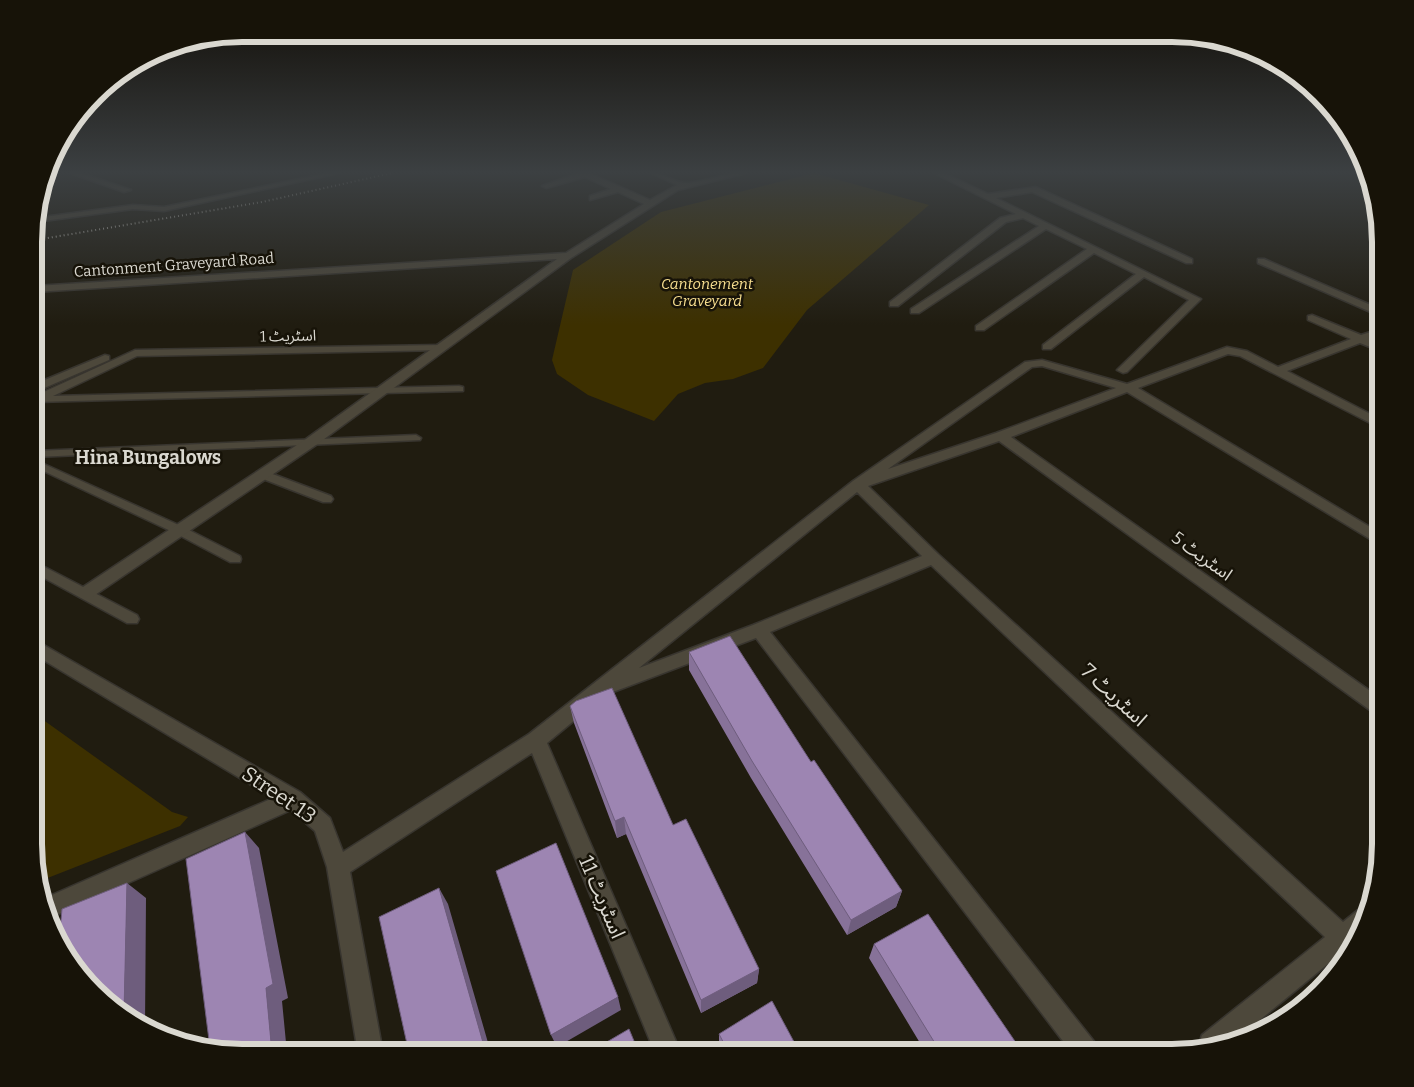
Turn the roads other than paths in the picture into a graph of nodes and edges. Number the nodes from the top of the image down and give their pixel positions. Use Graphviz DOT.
graph roads {
  1 [pos="620,224"];
  2 [pos="998,224"];
  3 [pos="1040,224"];
  4 [pos="1108,224"];
  5 [pos="1045,226"];
  6 [pos="1093,249"];
  7 [pos="568,256"];
  8 [pos="1190,261"];
  9 [pos="1261,261"];
  10 [pos="1143,273"];
  11 [pos="42,290"];
  12 [pos="894,304"];
  13 [pos="914,310"];
  14 [pos="1372,310"];
  15 [pos="1312,318"];
  16 [pos="980,328"];
  17 [pos="1372,335"];
  18 [pos="1361,340"];
  19 [pos="1372,345"];
  20 [pos="1047,347"];
  21 [pos="442,348"];
  22 [pos="105,358"];
  23 [pos="1123,370"];
  24 [pos="1277,371"];
  25 [pos="1129,388"];
  26 [pos="459,389"];
  27 [pos="382,392"];
  28 [pos="42,393"];
  29 [pos="42,393"];
  30 [pos="42,396"];
  31 [pos="1372,420"];
  32 [pos="1001,436"];
  33 [pos="416,438"];
  34 [pos="310,442"];
  35 [pos="42,454"];
  36 [pos="42,466"];
  37 [pos="262,474"];
  38 [pos="858,484"];
  39 [pos="327,498"];
  40 [pos="179,530"];
  41 [pos="1372,535"];
  42 [pos="933,558"];
  43 [pos="235,559"];
  44 [pos="42,571"];
  45 [pos="86,593"];
  46 [pos="132,619"];
  47 [pos="759,630"];
  48 [pos="42,651"];
  49 [pos="593,693"];
  50 [pos="1372,702"];
  51 [pos="536,740"];
  52 [pos="293,799"];
  53 [pos="338,868"];
  54 [pos="52,906"];
  55 [pos="1354,927"];
  56 [pos="1341,936"];
  57 [pos="1220,1039"];
  58 [pos="370,1044"];
  59 [pos="664,1044"];
  60 [pos="1080,1044"];
  1 -- 7 [label="street, Cantonment Graveyard Road"];
  2 -- 12 [label="street"];
  3 -- 5 [label="street"];
  4 -- 8 [label="street"];
  5 -- 6 [label="street"];
  5 -- 13 [label="street"];
  6 -- 10 [label="street"];
  6 -- 16 [label="street"];
  7 -- 11 [label="street, Cantonment Graveyard Road"];
  7 -- 21 [label="street"];
  9 -- 14 [label="street"];
  10 -- 20 [label="street"];
  10 -- 23 [label="street"];
  15 -- 18 [label="street"];
  17 -- 18 [label="street"];
  18 -- 19 [label="street"];
  18 -- 24 [label="street"];
  21 -- 27 [label="street"];
  21 -- 28 [label="lane, اسٹریٹ 1"];
  22 -- 29 [label="street"];
  24 -- 25 [label="street"];
  24 -- 31 [label="street"];
  25 -- 32 [label="street"];
  25 -- 38 [label="street"];
  25 -- 41 [label="street"];
  26 -- 27 [label="lane"];
  27 -- 30 [label="lane"];
  27 -- 34 [label="street"];
  32 -- 38 [label="street"];
  32 -- 50 [label="street, اسٹریٹ 5"];
  33 -- 34 [label="lane"];
  34 -- 35 [label="lane"];
  34 -- 37 [label="street"];
  36 -- 40 [label="lane"];
  37 -- 39 [label="lane"];
  37 -- 40 [label="street"];
  38 -- 42 [label="street, اسٹریٹ 7"];
  38 -- 49 [label="street"];
  40 -- 43 [label="lane"];
  40 -- 45 [label="street"];
  42 -- 47 [label="street"];
  42 -- 56 [label="street, اسٹریٹ 7"];
  44 -- 45 [label="lane"];
  45 -- 46 [label="lane"];
  47 -- 49 [label="street"];
  47 -- 60 [label="street"];
  48 -- 52 [label="street, Street 13"];
  49 -- 51 [label="street"];
  51 -- 53 [label="street"];
  51 -- 59 [label="street, اسٹریٹ 11"];
  52 -- 53 [label="street, Street 13"];
  52 -- 54 [label="street"];
  53 -- 58 [label="street, Street 13"];
  55 -- 56 [label="street"];
  56 -- 57 [label="street"];
}
